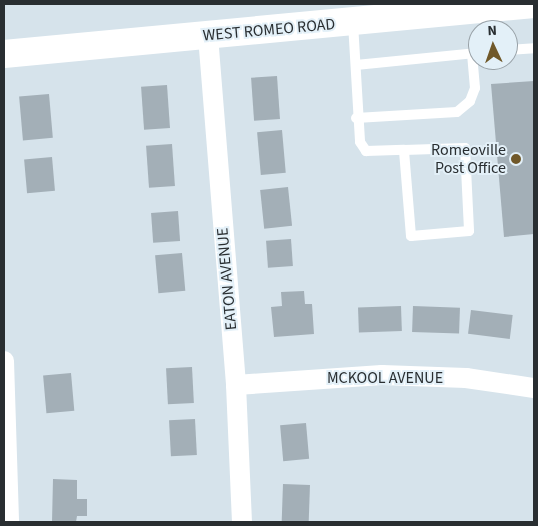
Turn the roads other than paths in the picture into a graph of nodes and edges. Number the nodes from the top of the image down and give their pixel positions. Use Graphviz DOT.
graph roads {
  1 [pos="534,4"];
  2 [pos="353,23"];
  3 [pos="208,36"];
  4 [pos="534,48"];
  5 [pos="518,49"];
  6 [pos="4,54"];
  7 [pos="468,54"];
  8 [pos="356,65"];
  9 [pos="475,70"];
  10 [pos="356,118"];
  11 [pos="404,150"];
  12 [pos="4,361"];
  13 [pos="236,385"];
  14 [pos="534,388"];
  15 [pos="9,522"];
  16 [pos="242,522"];
  1 -- 2 [label="main road, WEST ROMEO ROAD"];
  2 -- 3 [label="main road, WEST ROMEO ROAD"];
  2 -- 8 [label="lane"];
  3 -- 6 [label="main road, WEST ROMEO ROAD"];
  3 -- 13 [label="street, EATON AVENUE"];
  4 -- 5 [label="lane"];
  7 -- 8 [label="lane"];
  8 -- 10 [label="lane"];
  9 -- 10 [label="lane"];
  10 -- 11 [label="lane"];
  11 -- 11 [label="lane"];
  12 -- 15 [label="street"];
  13 -- 14 [label="street, MCKOOL AVENUE"];
  13 -- 16 [label="street, EATON AVENUE"];
}
